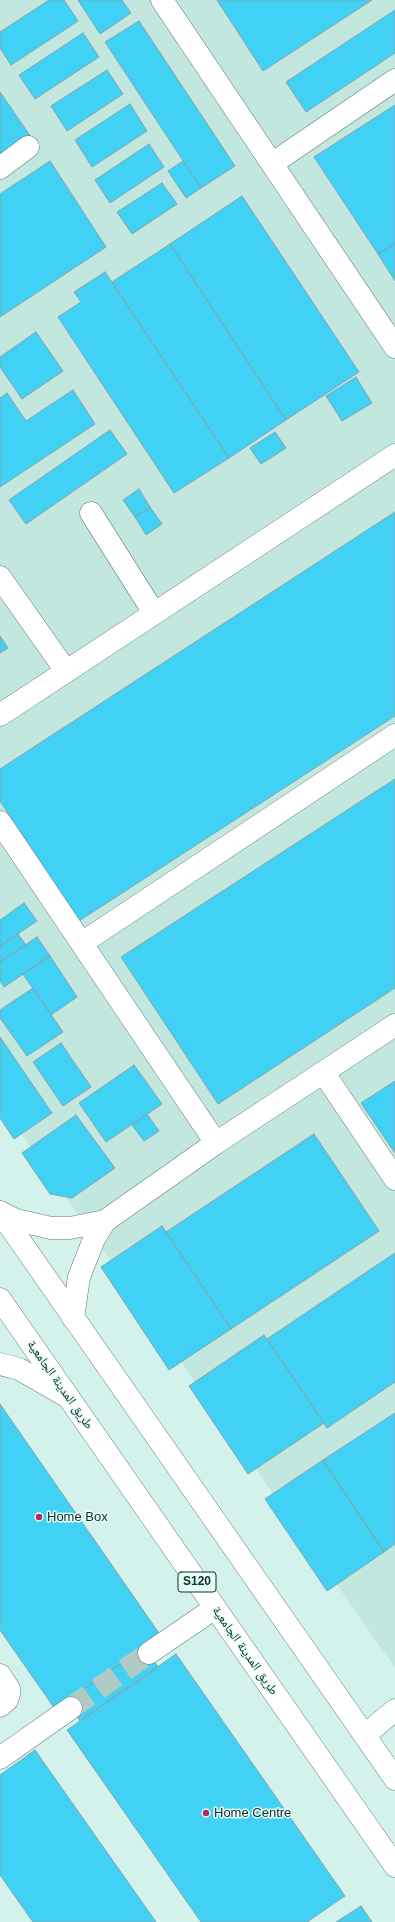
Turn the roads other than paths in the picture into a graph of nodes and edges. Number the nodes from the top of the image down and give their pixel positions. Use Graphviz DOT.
graph roads {
  1 [pos="162,0"];
  2 [pos="395,80"];
  3 [pos="28,148"];
  4 [pos="273,163"];
  5 [pos="0,168"];
  6 [pos="395,347"];
  7 [pos="395,455"];
  8 [pos="91,513"];
  9 [pos="0,577"];
  10 [pos="154,613"];
  11 [pos="66,672"];
  12 [pos="0,715"];
  13 [pos="395,735"];
  14 [pos="0,822"];
  15 [pos="82,942"];
  16 [pos="395,1025"];
  17 [pos="323,1072"];
  18 [pos="216,1143"];
  19 [pos="395,1179"];
  20 [pos="0,1212"];
  21 [pos="105,1221"];
  22 [pos="0,1298"];
  23 [pos="73,1318"];
  24 [pos="0,1364"];
  25 [pos="68,1397"];
  26 [pos="215,1608"];
  27 [pos="149,1653"];
  28 [pos="0,1675"];
  29 [pos="0,1706"];
  30 [pos="71,1708"];
  31 [pos="395,1710"];
  32 [pos="365,1734"];
  33 [pos="0,1758"];
  34 [pos="394,1778"];
  35 [pos="395,1866"];
  1 -- 4 [label="main road"];
  2 -- 4 [label="main road"];
  3 -- 5 [label="main road"];
  4 -- 6 [label="main road"];
  7 -- 10 [label="main road"];
  8 -- 10 [label="main road"];
  9 -- 11 [label="main road"];
  10 -- 11 [label="main road"];
  11 -- 12 [label="main road"];
  13 -- 15 [label="main road"];
  14 -- 15 [label="main road"];
  15 -- 18 [label="main road"];
  16 -- 17 [label="main road"];
  17 -- 18 [label="main road"];
  17 -- 19 [label="main road"];
  18 -- 21 [label="main road"];
  20 -- 21 [label="main road"];
  20 -- 23 [label="main road"];
  21 -- 23 [label="main road"];
  22 -- 25 [label="main road, طريق المدينة الجامعية / S120"];
  23 -- 32 [label="main road"];
  24 -- 25 [label="main road"];
  25 -- 26 [label="main road, طريق المدينة الجامعية / S120"];
  26 -- 27 [label="main road"];
  26 -- 35 [label="main road, طريق المدينة الجامعية / S120"];
  28 -- 29 [label="main road"];
  30 -- 33 [label="main road"];
  31 -- 32 [label="main road"];
  32 -- 34 [label="main road"];
}
